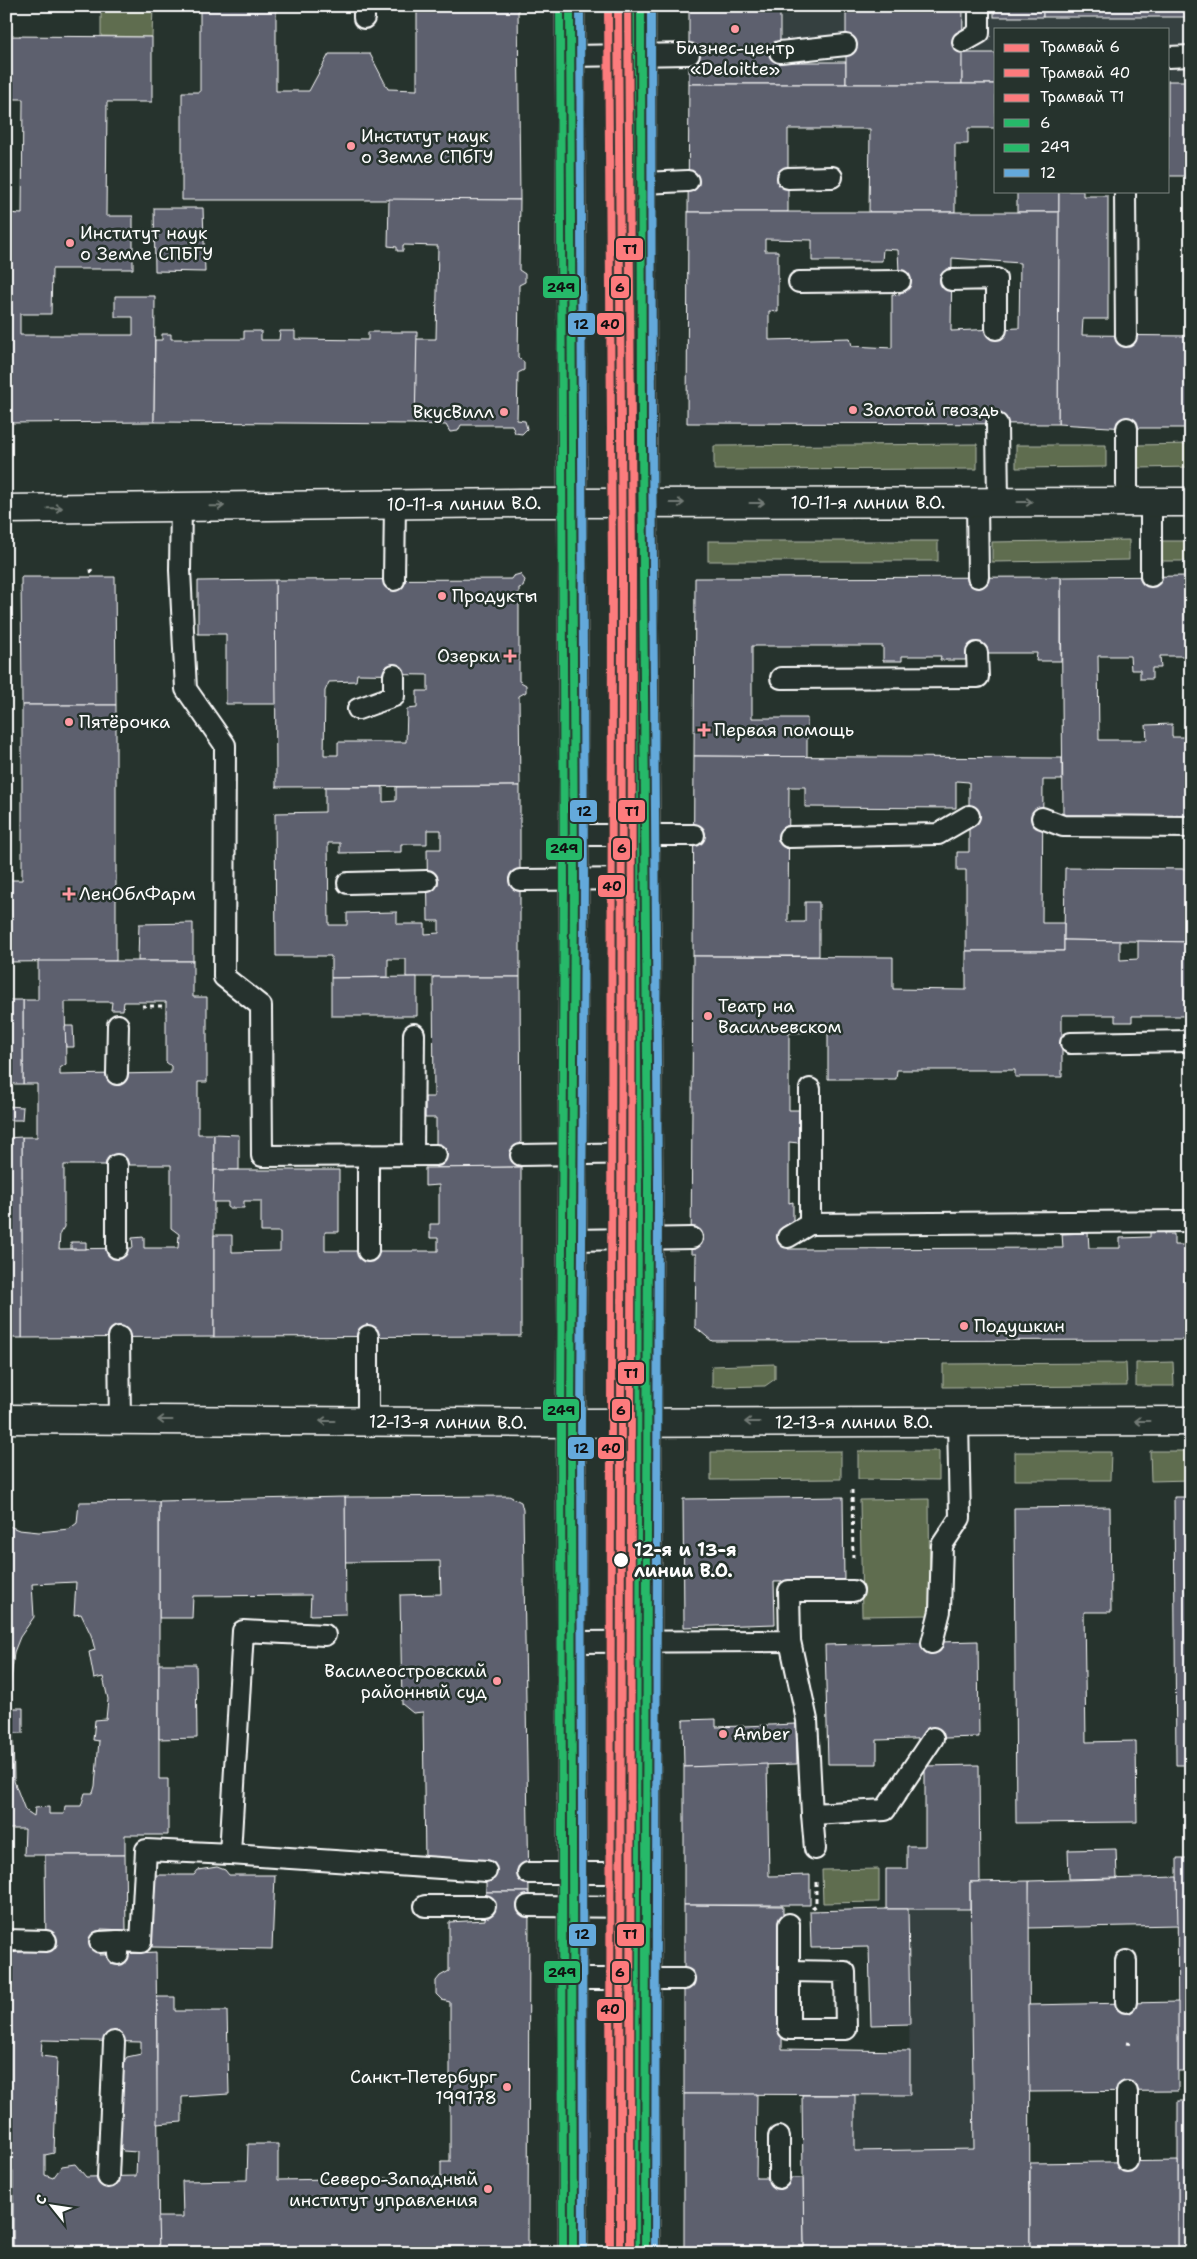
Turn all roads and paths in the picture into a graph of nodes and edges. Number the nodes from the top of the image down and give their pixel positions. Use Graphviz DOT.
graph roads {
  1 [pos="570,6"];
  2 [pos="641,6"];
  3 [pos="979,6"];
  4 [pos="979,36"];
  5 [pos="846,45"];
  6 [pos="780,52"];
  7 [pos="641,54"];
  8 [pos="689,54"];
  9 [pos="571,56"];
  10 [pos="1191,56"];
  11 [pos="1170,57"];
  12 [pos="832,177"];
  13 [pos="788,178"];
  14 [pos="688,180"];
  15 [pos="642,183"];
  16 [pos="1125,192"];
  17 [pos="951,280"];
  18 [pos="900,281"];
  19 [pos="799,282"];
  20 [pos="996,329"];
  21 [pos="1126,336"];
  22 [pos="997,424"];
  23 [pos="1127,428"];
  24 [pos="988,502"];
  25 [pos="1139,502"];
  26 [pos="1191,502"];
  27 [pos="573,503"];
  28 [pos="394,504"];
  29 [pos="642,504"];
  30 [pos="181,506"];
  31 [pos="6,508"];
  32 [pos="91,569"];
  33 [pos="1151,576"];
  34 [pos="92,577"];
  35 [pos="978,577"];
  36 [pos="394,580"];
  37 [pos="977,653"];
  38 [pos="394,675"];
  39 [pos="781,678"];
  40 [pos="358,708"];
  41 [pos="969,816"];
  42 [pos="1042,818"];
  43 [pos="1191,827"];
  44 [pos="574,835"];
  45 [pos="645,835"];
  46 [pos="694,835"];
  47 [pos="788,837"];
  48 [pos="645,879"];
  49 [pos="520,880"];
  50 [pos="574,880"];
  51 [pos="427,881"];
  52 [pos="348,883"];
  53 [pos="118,1025"];
  54 [pos="414,1034"];
  55 [pos="1191,1041"];
  56 [pos="1071,1043"];
  57 [pos="118,1074"];
  58 [pos="810,1089"];
  59 [pos="648,1153"];
  60 [pos="521,1154"];
  61 [pos="573,1154"];
  62 [pos="368,1155"];
  63 [pos="413,1155"];
  64 [pos="436,1156"];
  65 [pos="118,1166"];
  66 [pos="1191,1221"];
  67 [pos="810,1224"];
  68 [pos="788,1237"];
  69 [pos="692,1238"];
  70 [pos="648,1239"];
  71 [pos="572,1240"];
  72 [pos="117,1248"];
  73 [pos="368,1251"];
  74 [pos="368,1336"];
  75 [pos="118,1337"];
  76 [pos="6,1419"];
  77 [pos="120,1420"];
  78 [pos="1191,1420"];
  79 [pos="958,1421"];
  80 [pos="368,1422"];
  81 [pos="571,1423"];
  82 [pos="648,1423"];
  83 [pos="852,1490"];
  84 [pos="853,1591"];
  85 [pos="325,1635"];
  86 [pos="790,1640"];
  87 [pos="572,1642"];
  88 [pos="647,1642"];
  89 [pos="932,1643"];
  90 [pos="933,1738"];
  91 [pos="812,1814"];
  92 [pos="815,1849"];
  93 [pos="230,1854"];
  94 [pos="486,1871"];
  95 [pos="528,1873"];
  96 [pos="573,1873"];
  97 [pos="646,1873"];
  98 [pos="425,1906"];
  99 [pos="485,1906"];
  100 [pos="528,1906"];
  101 [pos="573,1906"];
  102 [pos="646,1907"];
  103 [pos="789,1924"];
  104 [pos="6,1940"];
  105 [pos="46,1941"];
  106 [pos="112,1946"];
  107 [pos="1126,1961"];
  108 [pos="787,1977"];
  109 [pos="573,1979"];
  110 [pos="684,1979"];
  111 [pos="646,1980"];
  112 [pos="1126,2002"];
  113 [pos="114,2042"];
  114 [pos="1126,2043"];
  115 [pos="1133,2044"];
  116 [pos="1127,2092"];
  117 [pos="779,2137"];
  118 [pos="1127,2161"];
  119 [pos="108,2177"];
  120 [pos="779,2178"];
  121 [pos="573,2253"];
  122 [pos="645,2253"];
  1 -- 9 [label="main road"];
  2 -- 7 [label="main road"];
  3 -- 4 [label="lane"];
  5 -- 6 [label="lane"];
  7 -- 8 [label="lane"];
  7 -- 9 [label="lane"];
  7 -- 15 [label="main road"];
  9 -- 27 [label="main road"];
  10 -- 11 [label="lane"];
  12 -- 13 [label="lane"];
  14 -- 15 [label="lane"];
  15 -- 29 [label="main road"];
  16 -- 21 [label="lane"];
  17 -- 20 [label="lane"];
  18 -- 19 [label="lane"];
  22 -- 24 [label="lane"];
  23 -- 25 [label="lane"];
  24 -- 25 [label="main road, 10-11-я линии В.О., one-way"];
  29 -- 24 [label="main road, 10-11-я линии В.О., one-way"];
  24 -- 35 [label="lane"];
  25 -- 26 [label="main road, 10-11-я линии В.О."];
  25 -- 33 [label="lane"];
  27 -- 28 [label="main road, 10-11-я линии В.О."];
  27 -- 29 [label="main road, 10-11-я линии В.О."];
  27 -- 44 [label="main road"];
  30 -- 28 [label="main road, 10-11-я линии В.О., one-way"];
  28 -- 36 [label="lane"];
  29 -- 45 [label="main road"];
  31 -- 30 [label="main road, 10-11-я линии В.О., one-way"];
  30 -- 62 [label="lane"];
  32 -- 34 [label="path"];
  37 -- 39 [label="lane"];
  38 -- 40 [label="lane"];
  41 -- 47 [label="lane"];
  42 -- 43 [label="lane"];
  44 -- 45 [label="lane"];
  44 -- 50 [label="main road"];
  45 -- 46 [label="lane"];
  45 -- 48 [label="main road"];
  48 -- 50 [label="lane"];
  48 -- 59 [label="main road"];
  49 -- 50 [label="lane"];
  50 -- 61 [label="main road"];
  51 -- 52 [label="lane"];
  53 -- 57 [label="lane"];
  54 -- 63 [label="lane"];
  55 -- 56 [label="lane"];
  58 -- 67 [label="lane"];
  59 -- 61 [label="lane"];
  59 -- 70 [label="main road"];
  60 -- 61 [label="lane"];
  61 -- 71 [label="main road"];
  62 -- 63 [label="lane"];
  62 -- 73 [label="lane"];
  63 -- 64 [label="lane"];
  65 -- 72 [label="lane"];
  66 -- 67 [label="lane"];
  67 -- 68 [label="lane"];
  69 -- 70 [label="lane"];
  70 -- 71 [label="lane"];
  70 -- 82 [label="main road"];
  71 -- 81 [label="main road"];
  74 -- 80 [label="lane"];
  75 -- 77 [label="lane"];
  76 -- 77 [label="main road, 12-13-я линии В.О."];
  80 -- 77 [label="main road, 12-13-я линии В.О., one-way"];
  78 -- 79 [label="main road, 12-13-я линии В.О., one-way"];
  79 -- 82 [label="main road, 12-13-я линии В.О., one-way"];
  79 -- 89 [label="lane"];
  80 -- 81 [label="main road, 12-13-я линии В.О."];
  81 -- 82 [label="main road, 12-13-я линии В.О."];
  81 -- 87 [label="main road"];
  82 -- 88 [label="main road"];
  83 -- 84 [label="path"];
  84 -- 86 [label="lane"];
  85 -- 93 [label="lane"];
  86 -- 88 [label="lane"];
  86 -- 91 [label="lane"];
  87 -- 88 [label="lane"];
  87 -- 96 [label="main road"];
  88 -- 97 [label="main road"];
  90 -- 91 [label="lane"];
  91 -- 92 [label="lane"];
  92 -- 103 [label="path"];
  93 -- 94 [label="lane"];
  93 -- 106 [label="lane"];
  95 -- 96 [label="lane"];
  96 -- 97 [label="lane"];
  96 -- 101 [label="main road"];
  97 -- 102 [label="main road"];
  98 -- 99 [label="lane"];
  100 -- 101 [label="lane"];
  101 -- 102 [label="lane"];
  101 -- 109 [label="main road"];
  102 -- 111 [label="main road"];
  103 -- 108 [label="lane"];
  104 -- 105 [label="lane"];
  107 -- 112 [label="lane"];
  109 -- 111 [label="lane"];
  109 -- 121 [label="main road"];
  110 -- 111 [label="lane"];
  111 -- 122 [label="main road"];
  113 -- 119 [label="lane"];
  114 -- 115 [label="path"];
  116 -- 118 [label="lane"];
  117 -- 120 [label="lane"];
}
